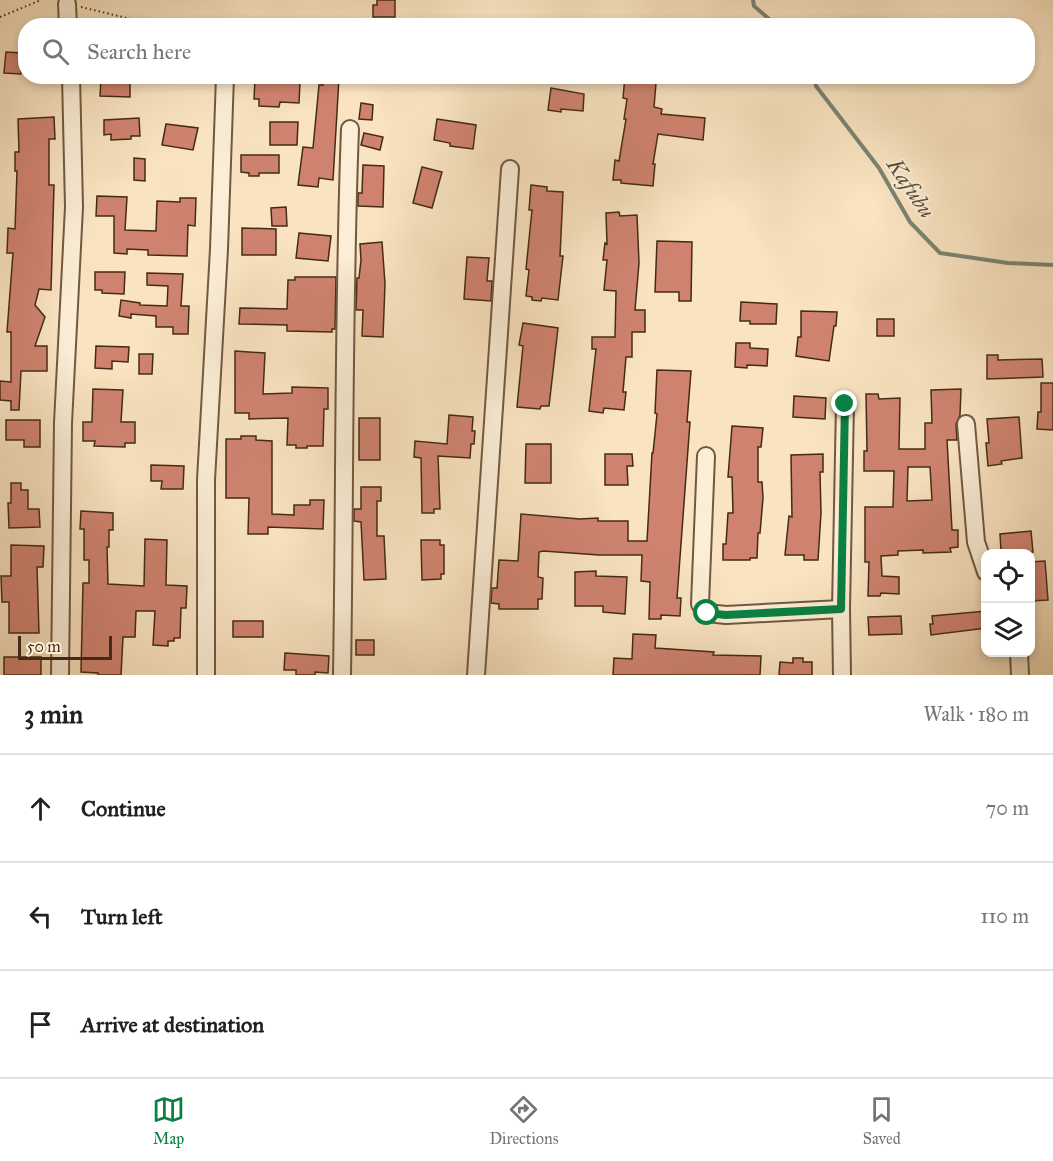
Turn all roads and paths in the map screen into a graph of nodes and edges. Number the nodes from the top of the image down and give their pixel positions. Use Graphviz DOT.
graph roads {
  1 [pos="41,0"];
  2 [pos="67,4"];
  3 [pos="0,17"];
  4 [pos="68,18"];
  5 [pos="126,18"];
  6 [pos="71,84"];
  7 [pos="225,84"];
  8 [pos="350,129"];
  9 [pos="510,169"];
  10 [pos="845,404"];
  11 [pos="966,424"];
  12 [pos="706,456"];
  13 [pos="981,557"];
  14 [pos="841,609"];
  15 [pos="1019,657"];
  16 [pos="60,675"];
  17 [pos="206,675"];
  18 [pos="342,675"];
  19 [pos="476,675"];
  20 [pos="842,675"];
  21 [pos="1020,675"];
  1 -- 3 [label="path"];
  2 -- 4 [label="street"];
  2 -- 5 [label="path"];
  6 -- 16 [label="street"];
  7 -- 17 [label="street"];
  8 -- 18 [label="street"];
  9 -- 19 [label="street"];
  10 -- 14 [label="street"];
  11 -- 13 [label="street"];
  12 -- 14 [label="street"];
  14 -- 20 [label="street"];
  15 -- 21 [label="street"];
}
